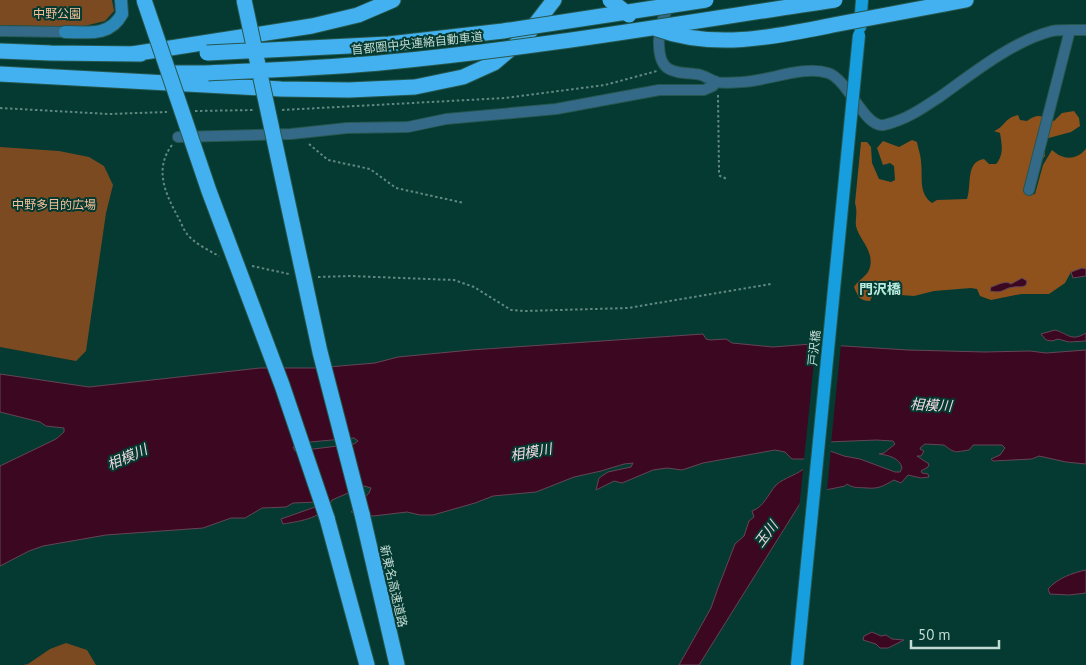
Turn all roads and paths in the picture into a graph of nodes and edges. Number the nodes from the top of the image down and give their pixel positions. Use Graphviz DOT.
graph roads {
  1 [pos="121,0"];
  2 [pos="144,0"];
  3 [pos="244,0"];
  4 [pos="393,0"];
  5 [pos="554,0"];
  6 [pos="610,0"];
  7 [pos="677,0"];
  8 [pos="706,0"];
  9 [pos="834,0"];
  10 [pos="862,0"];
  11 [pos="966,0"];
  12 [pos="1070,30"];
  13 [pos="1086,30"];
  14 [pos="0,31"];
  15 [pos="65,32"];
  16 [pos="0,50"];
  17 [pos="132,54"];
  18 [pos="0,70"];
  19 [pos="0,74"];
  20 [pos="717,82"];
  21 [pos="291,134"];
  22 [pos="178,137"];
  23 [pos="727,179"];
  24 [pos="1029,190"];
  25 [pos="464,203"];
  26 [pos="224,258"];
  27 [pos="250,266"];
  28 [pos="294,274"];
  29 [pos="314,277"];
  30 [pos="771,284"];
  31 [pos="367,665"];
  32 [pos="396,665"];
  33 [pos="797,665"];
  1 -- 15 [label="street"];
  2 -- 31 [label="highway, bridge"];
  3 -- 32 [label="highway, 新東名高速道路, bridge"];
  4 -- 17 [label="highway, bridge"];
  5 -- 19 [label="highway, bridge"];
  6 -- 11 [label="highway, bridge"];
  7 -- 20 [label="street"];
  8 -- 17 [label="highway, 首都圏中央連絡自動車道, bridge"];
  9 -- 18 [label="highway, 首都圏中央連絡自動車道, bridge"];
  10 -- 33 [label="main road, 戸沢橋, bridge"];
  12 -- 13 [label="street"];
  12 -- 20 [label="street"];
  12 -- 24 [label="street"];
  14 -- 15 [label="street"];
  16 -- 17 [label="highway, 首都圏中央連絡自動車道"];
  20 -- 21 [label="street"];
  20 -- 23 [label="path"];
  21 -- 22 [label="street"];
  21 -- 25 [label="path"];
  22 -- 26 [label="path"];
  27 -- 28 [label="path"];
  29 -- 30 [label="path"];
}
